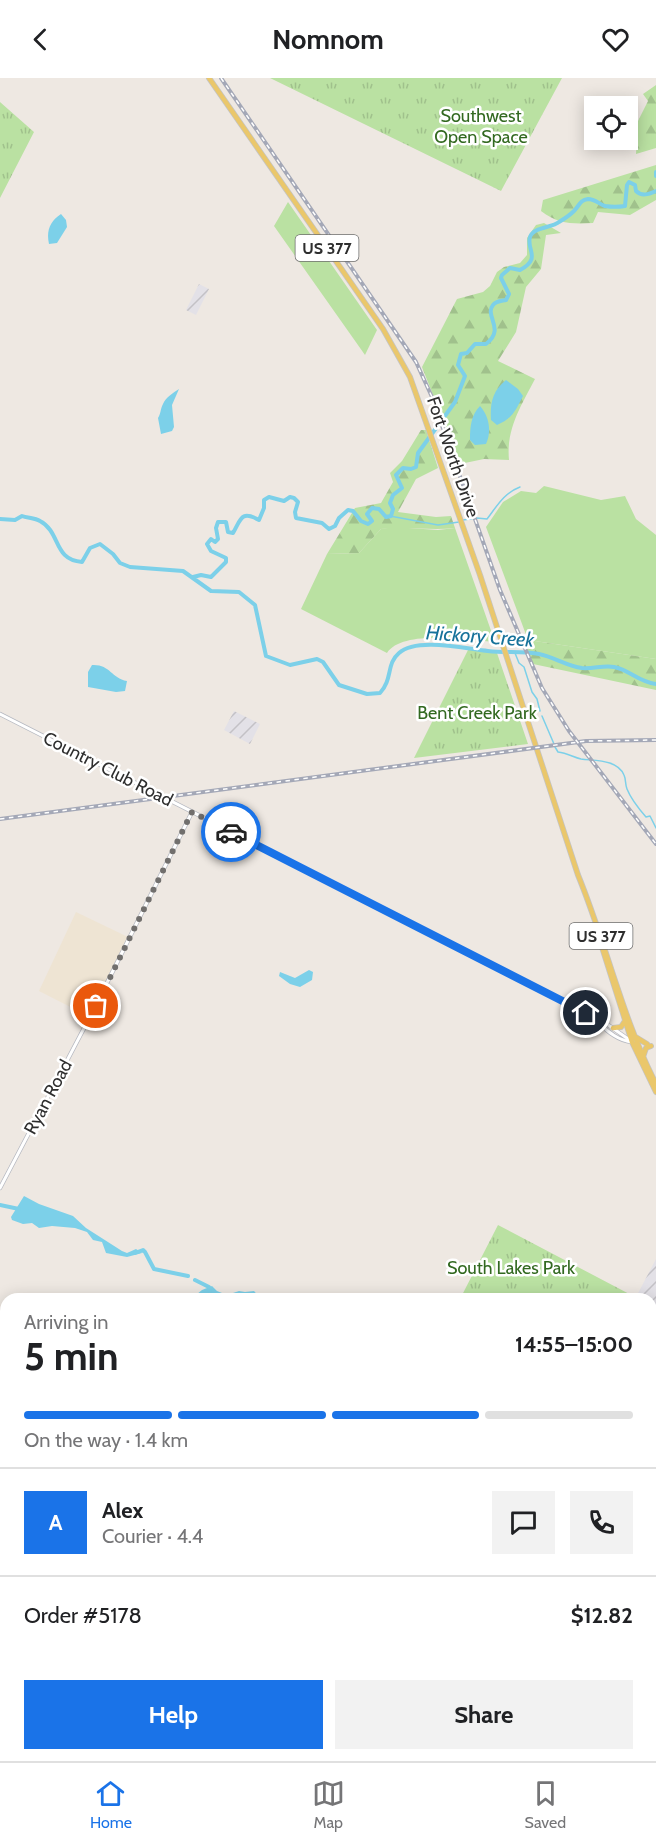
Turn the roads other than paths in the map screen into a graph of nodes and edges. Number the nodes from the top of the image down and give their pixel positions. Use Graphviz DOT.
graph roads {
  1 [pos="209,78"];
  2 [pos="0,714"];
  3 [pos="192,812"];
  4 [pos="584,888"];
  5 [pos="625,1018"];
  6 [pos="600,1022"];
  7 [pos="613,1028"];
  8 [pos="634,1040"];
  9 [pos="643,1057"];
  10 [pos="656,1084"];
  11 [pos="656,1092"];
  12 [pos="0,1188"];
  1 -- 4 [label="main road, Fort Worth Drive / US 377"];
  2 -- 3 [label="main road, Country Club Road"];
  3 -- 6 [label="main road, Country Club Road"];
  3 -- 12 [label="main road, Ryan Road"];
  4 -- 5 [label="main road, Fort Worth Drive / US 377"];
  4 -- 8 [label="main road, Fort Worth Drive / US 377"];
  5 -- 7 [label="main road"];
  5 -- 8 [label="main road, Fort Worth Drive / US 377"];
  6 -- 7 [label="main road, Country Club Road"];
  6 -- 8 [label="main road, Country Club Road"];
  7 -- 8 [label="main road, Country Club Road"];
  8 -- 9 [label="main road, Fort Worth Drive / US 377"];
  8 -- 9 [label="main road"];
  8 -- 11 [label="main road, Fort Worth Drive / US 377"];
  9 -- 10 [label="main road, Fort Worth Drive / US 377"];
}
